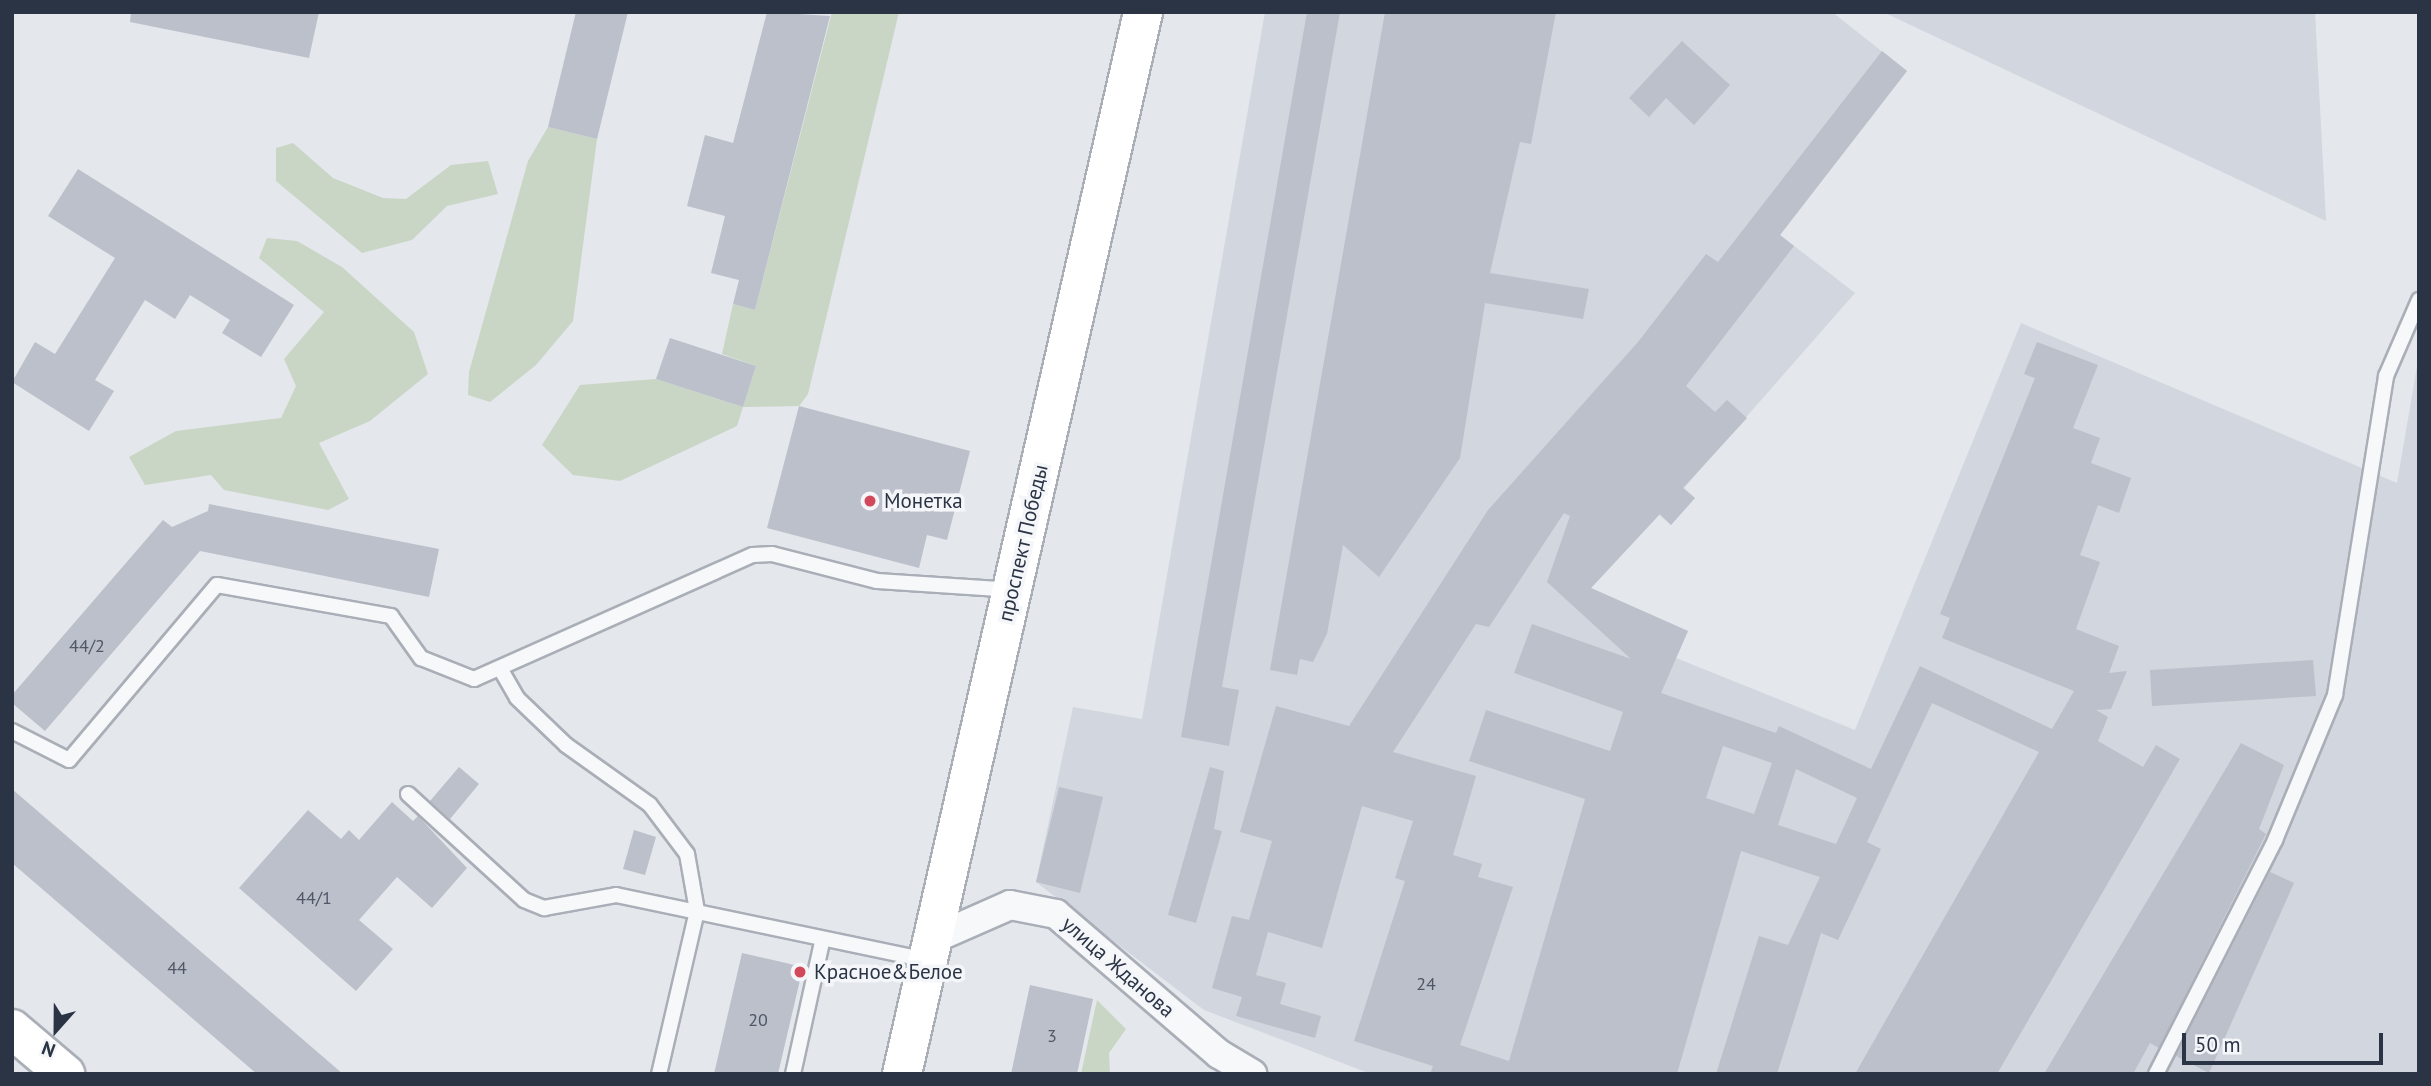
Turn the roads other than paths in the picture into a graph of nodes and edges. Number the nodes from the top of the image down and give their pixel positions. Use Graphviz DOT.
graph roads {
  1 [pos="1143,12"];
  2 [pos="2419,300"];
  3 [pos="1012,590"];
  4 [pos="501,670"];
  5 [pos="12,732"];
  6 [pos="408,794"];
  7 [pos="697,911"];
  8 [pos="822,942"];
  9 [pos="930,950"];
  10 [pos="12,1029"];
  11 [pos="65,1074"];
  12 [pos="659,1074"];
  13 [pos="793,1074"];
  14 [pos="902,1074"];
  15 [pos="1252,1074"];
  16 [pos="2156,1074"];
  1 -- 3 [label="street, проспект Победы"];
  2 -- 16 [label="lane"];
  3 -- 4 [label="lane"];
  3 -- 9 [label="street, проспект Победы"];
  4 -- 5 [label="lane"];
  4 -- 7 [label="lane"];
  6 -- 7 [label="lane"];
  7 -- 8 [label="lane"];
  7 -- 12 [label="lane"];
  8 -- 9 [label="lane"];
  8 -- 13 [label="lane"];
  9 -- 14 [label="street, проспект Победы"];
  9 -- 15 [label="street, улица Жданова"];
  10 -- 11 [label="street"];
}
